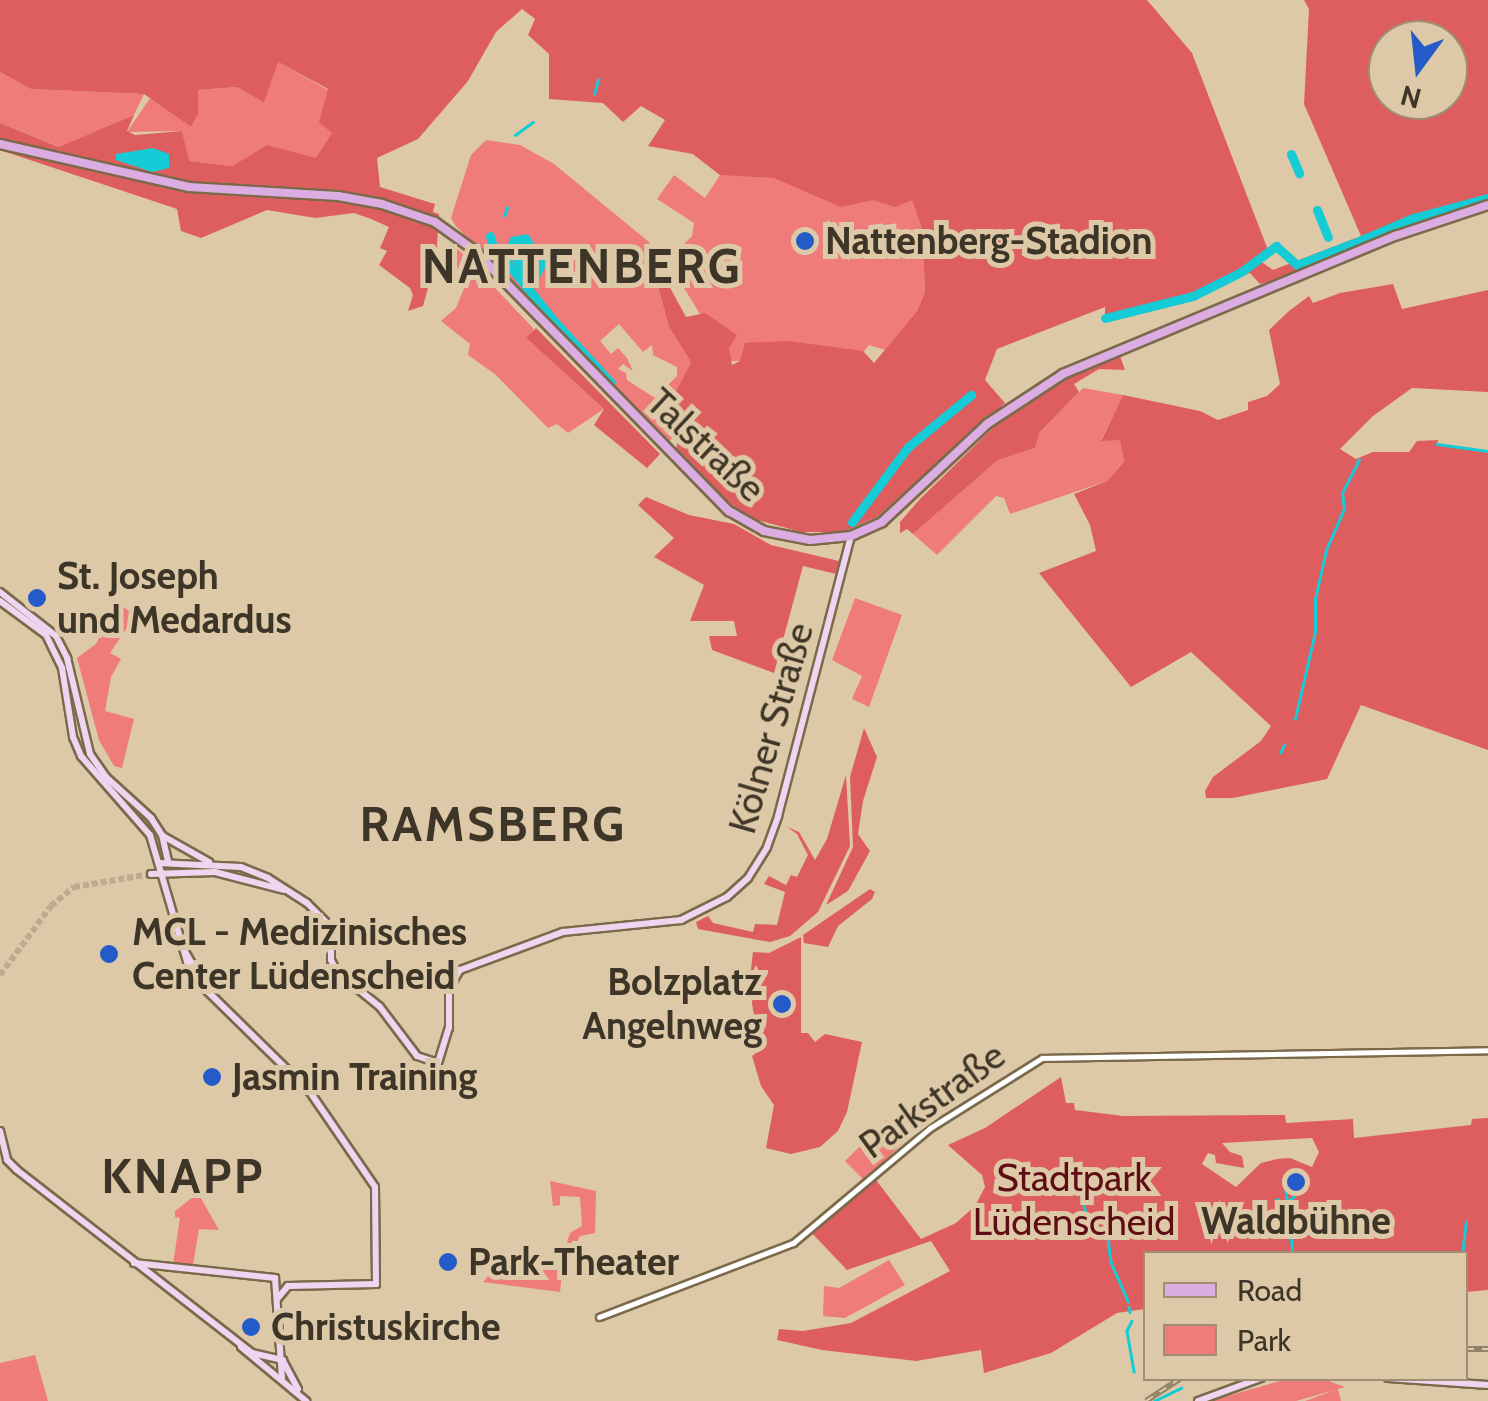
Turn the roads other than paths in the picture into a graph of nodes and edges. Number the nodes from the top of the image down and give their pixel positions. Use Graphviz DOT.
graph roads {
  1 [pos="0,144"];
  2 [pos="1488,206"];
  3 [pos="851,536"];
  4 [pos="0,592"];
  5 [pos="0,601"];
  6 [pos="162,835"];
  7 [pos="168,862"];
  8 [pos="210,862"];
  9 [pos="158,863"];
  10 [pos="164,872"];
  11 [pos="151,874"];
  12 [pos="286,890"];
  13 [pos="1488,1050"];
  14 [pos="0,1132"];
  15 [pos="133,1262"];
  16 [pos="160,1266"];
  17 [pos="157,1278"];
  18 [pos="277,1299"];
  19 [pos="599,1317"];
  20 [pos="236,1338"];
  21 [pos="280,1343"];
  22 [pos="250,1351"];
  23 [pos="282,1360"];
  24 [pos="282,1378"];
  25 [pos="1252,1381"];
  26 [pos="1431,1381"];
  27 [pos="1488,1385"];
  28 [pos="305,1399"];
  29 [pos="1198,1401"];
  1 -- 3 [label="main road, Talstraße"];
  2 -- 3 [label="main road, Talstraße"];
  3 -- 12 [label="main road, Kölner Straße"];
  4 -- 6 [label="main road"];
  5 -- 9 [label="main road"];
  6 -- 7 [label="main road"];
  6 -- 8 [label="main road"];
  7 -- 8 [label="main road, Kölner Straße"];
  7 -- 9 [label="main road, Kölner Straße"];
  7 -- 10 [label="main road"];
  8 -- 12 [label="main road, Kölner Straße"];
  9 -- 10 [label="main road"];
  10 -- 11 [label="main road, Kölner Straße"];
  10 -- 12 [label="main road, Kölner Straße"];
  10 -- 18 [label="main road"];
  13 -- 19 [label="street, Parkstraße"];
  14 -- 15 [label="main road"];
  15 -- 16 [label="main road"];
  15 -- 17 [label="main road"];
  16 -- 17 [label="main road"];
  16 -- 18 [label="main road"];
  17 -- 20 [label="main road"];
  18 -- 21 [label="main road"];
  20 -- 22 [label="main road"];
  20 -- 24 [label="main road"];
  21 -- 22 [label="main road"];
  21 -- 23 [label="main road"];
  22 -- 23 [label="main road"];
  23 -- 24 [label="main road"];
  23 -- 28 [label="main road"];
  24 -- 28 [label="main road"];
  25 -- 29 [label="main road"];
  26 -- 27 [label="main road"];
}
